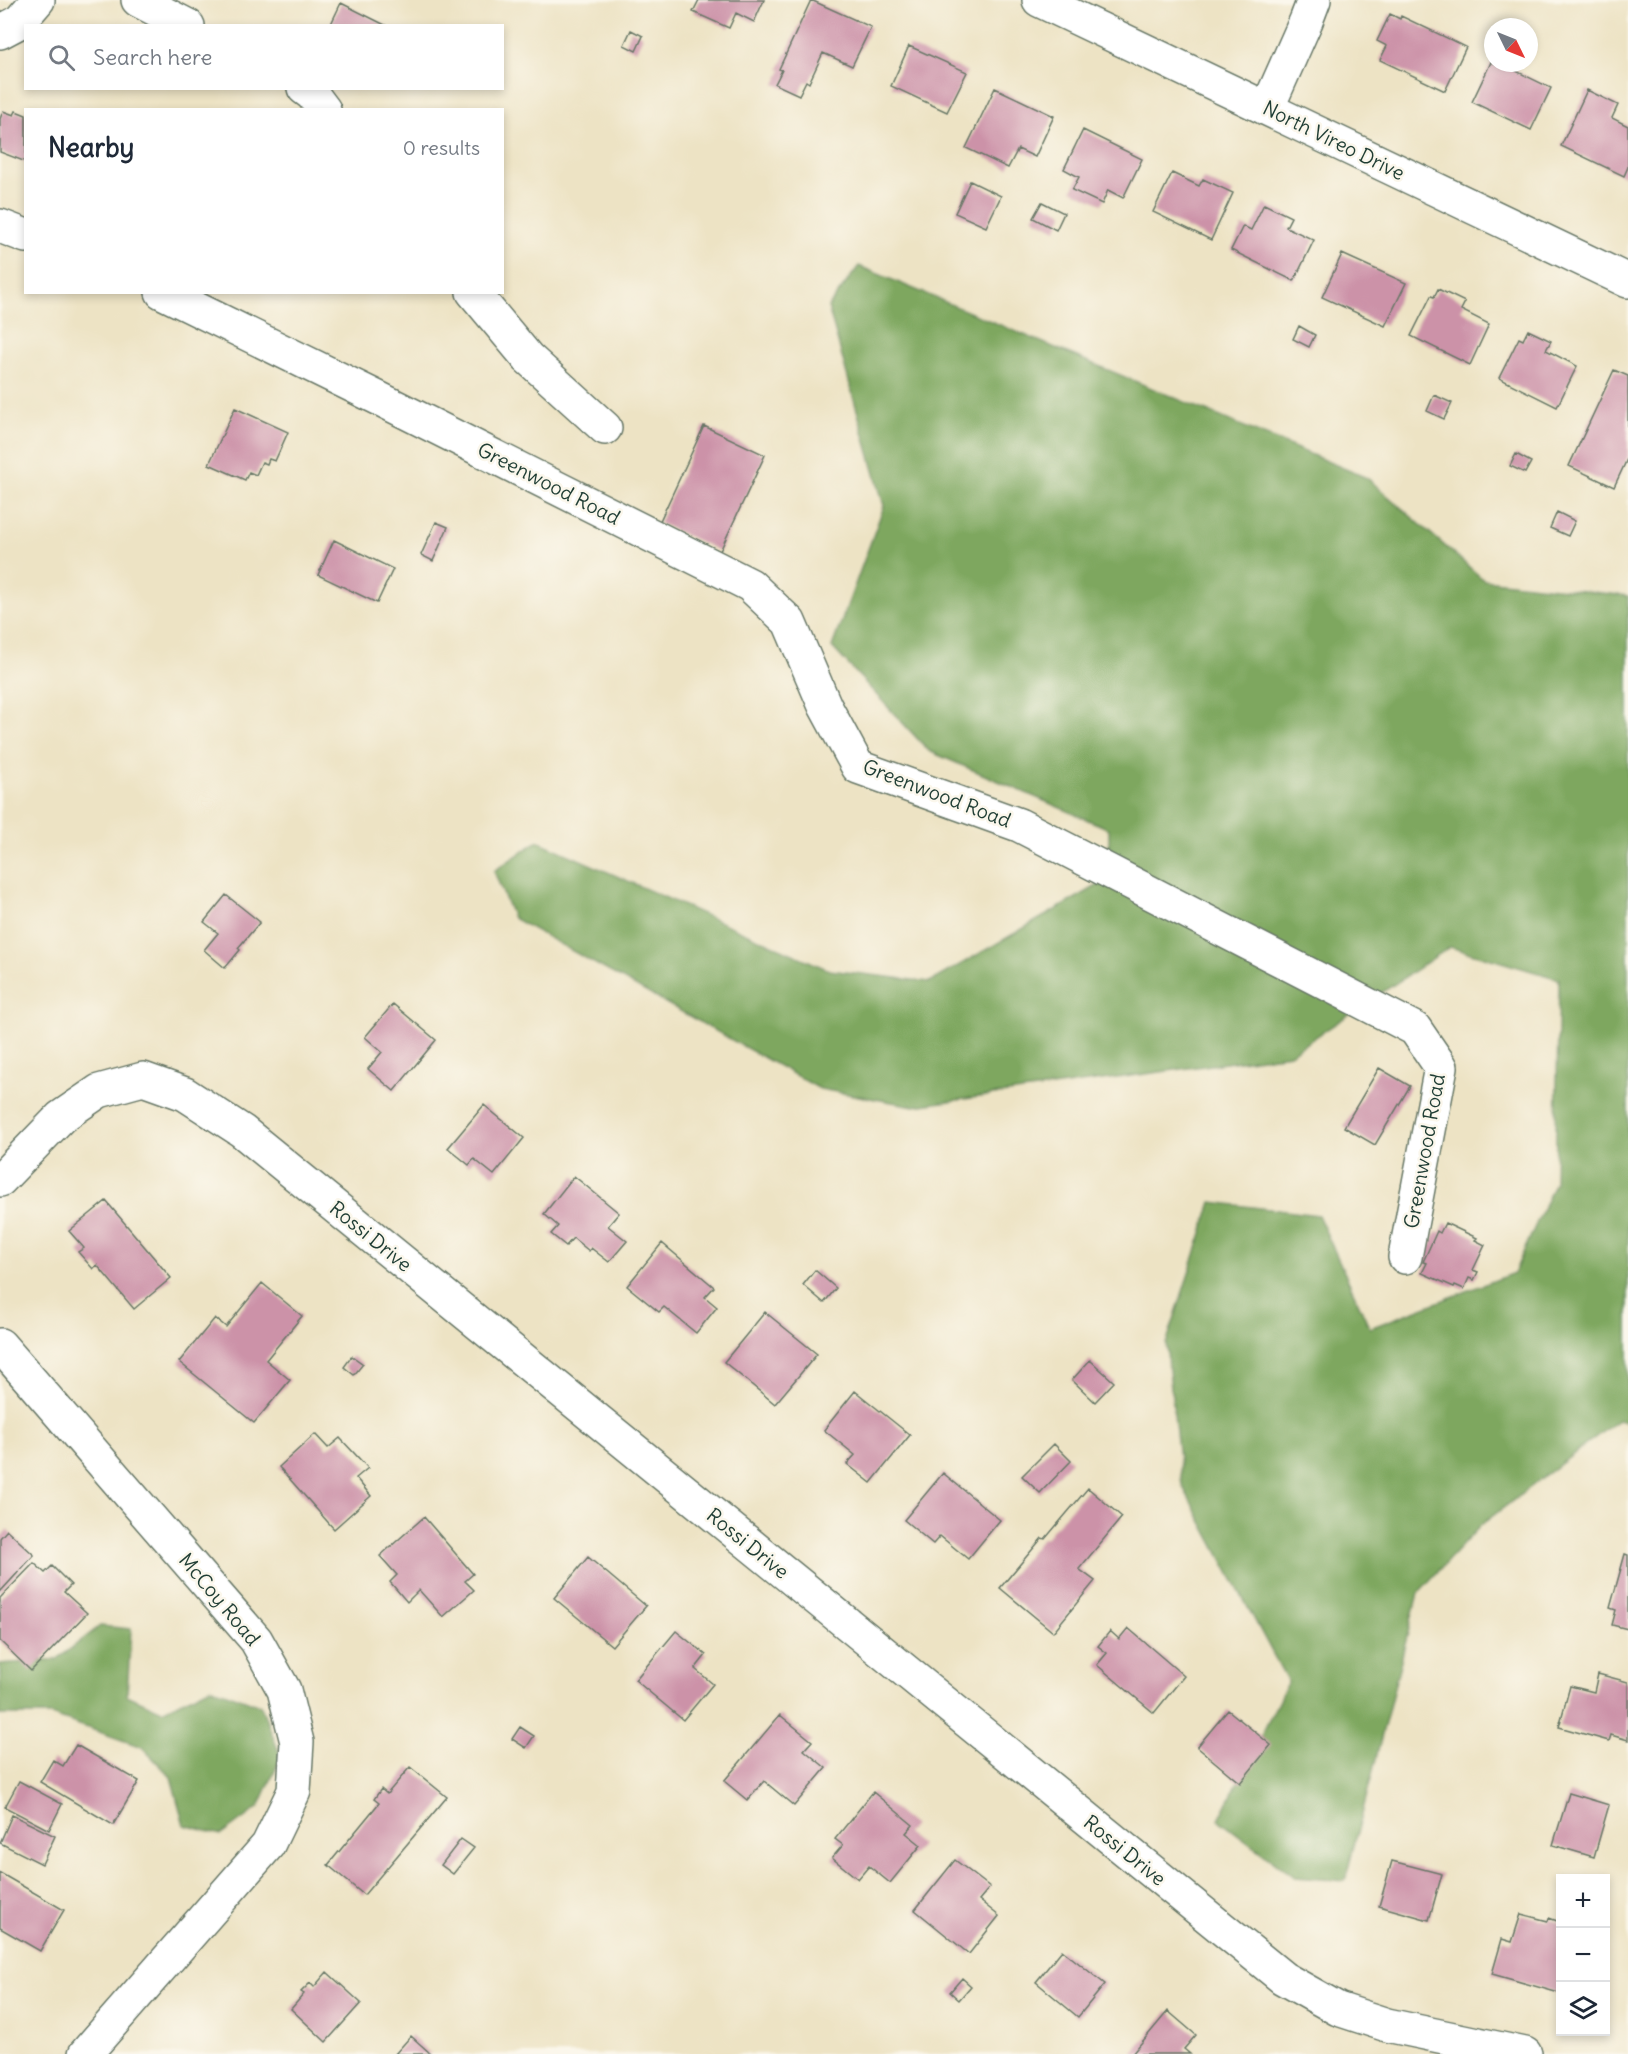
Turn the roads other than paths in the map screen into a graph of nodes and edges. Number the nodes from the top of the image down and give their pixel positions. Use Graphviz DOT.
graph roads {
  1 [pos="38,0"];
  2 [pos="138,0"];
  3 [pos="1040,0"];
  4 [pos="1314,0"];
  5 [pos="184,24"];
  6 [pos="0,32"];
  7 [pos="307,90"];
  8 [pos="322,108"];
  9 [pos="1267,109"];
  10 [pos="0,226"];
  11 [pos="24,235"];
  12 [pos="1628,281"];
  13 [pos="166,294"];
  14 [pos="475,294"];
  15 [pos="605,428"];
  16 [pos="0,1180"];
  17 [pos="1405,1257"];
  18 [pos="0,1345"];
  19 [pos="86,2054"];
  20 [pos="1525,2054"];
  1 -- 6 [label="street"];
  2 -- 5 [label="street"];
  3 -- 9 [label="street, North Vireo Drive"];
  4 -- 9 [label="street"];
  7 -- 8 [label="street"];
  9 -- 12 [label="street, North Vireo Drive"];
  10 -- 11 [label="street"];
  13 -- 17 [label="street, Greenwood Road"];
  14 -- 15 [label="street"];
  16 -- 20 [label="street, Rossi Drive"];
  18 -- 19 [label="street, McCoy Road"];
}
